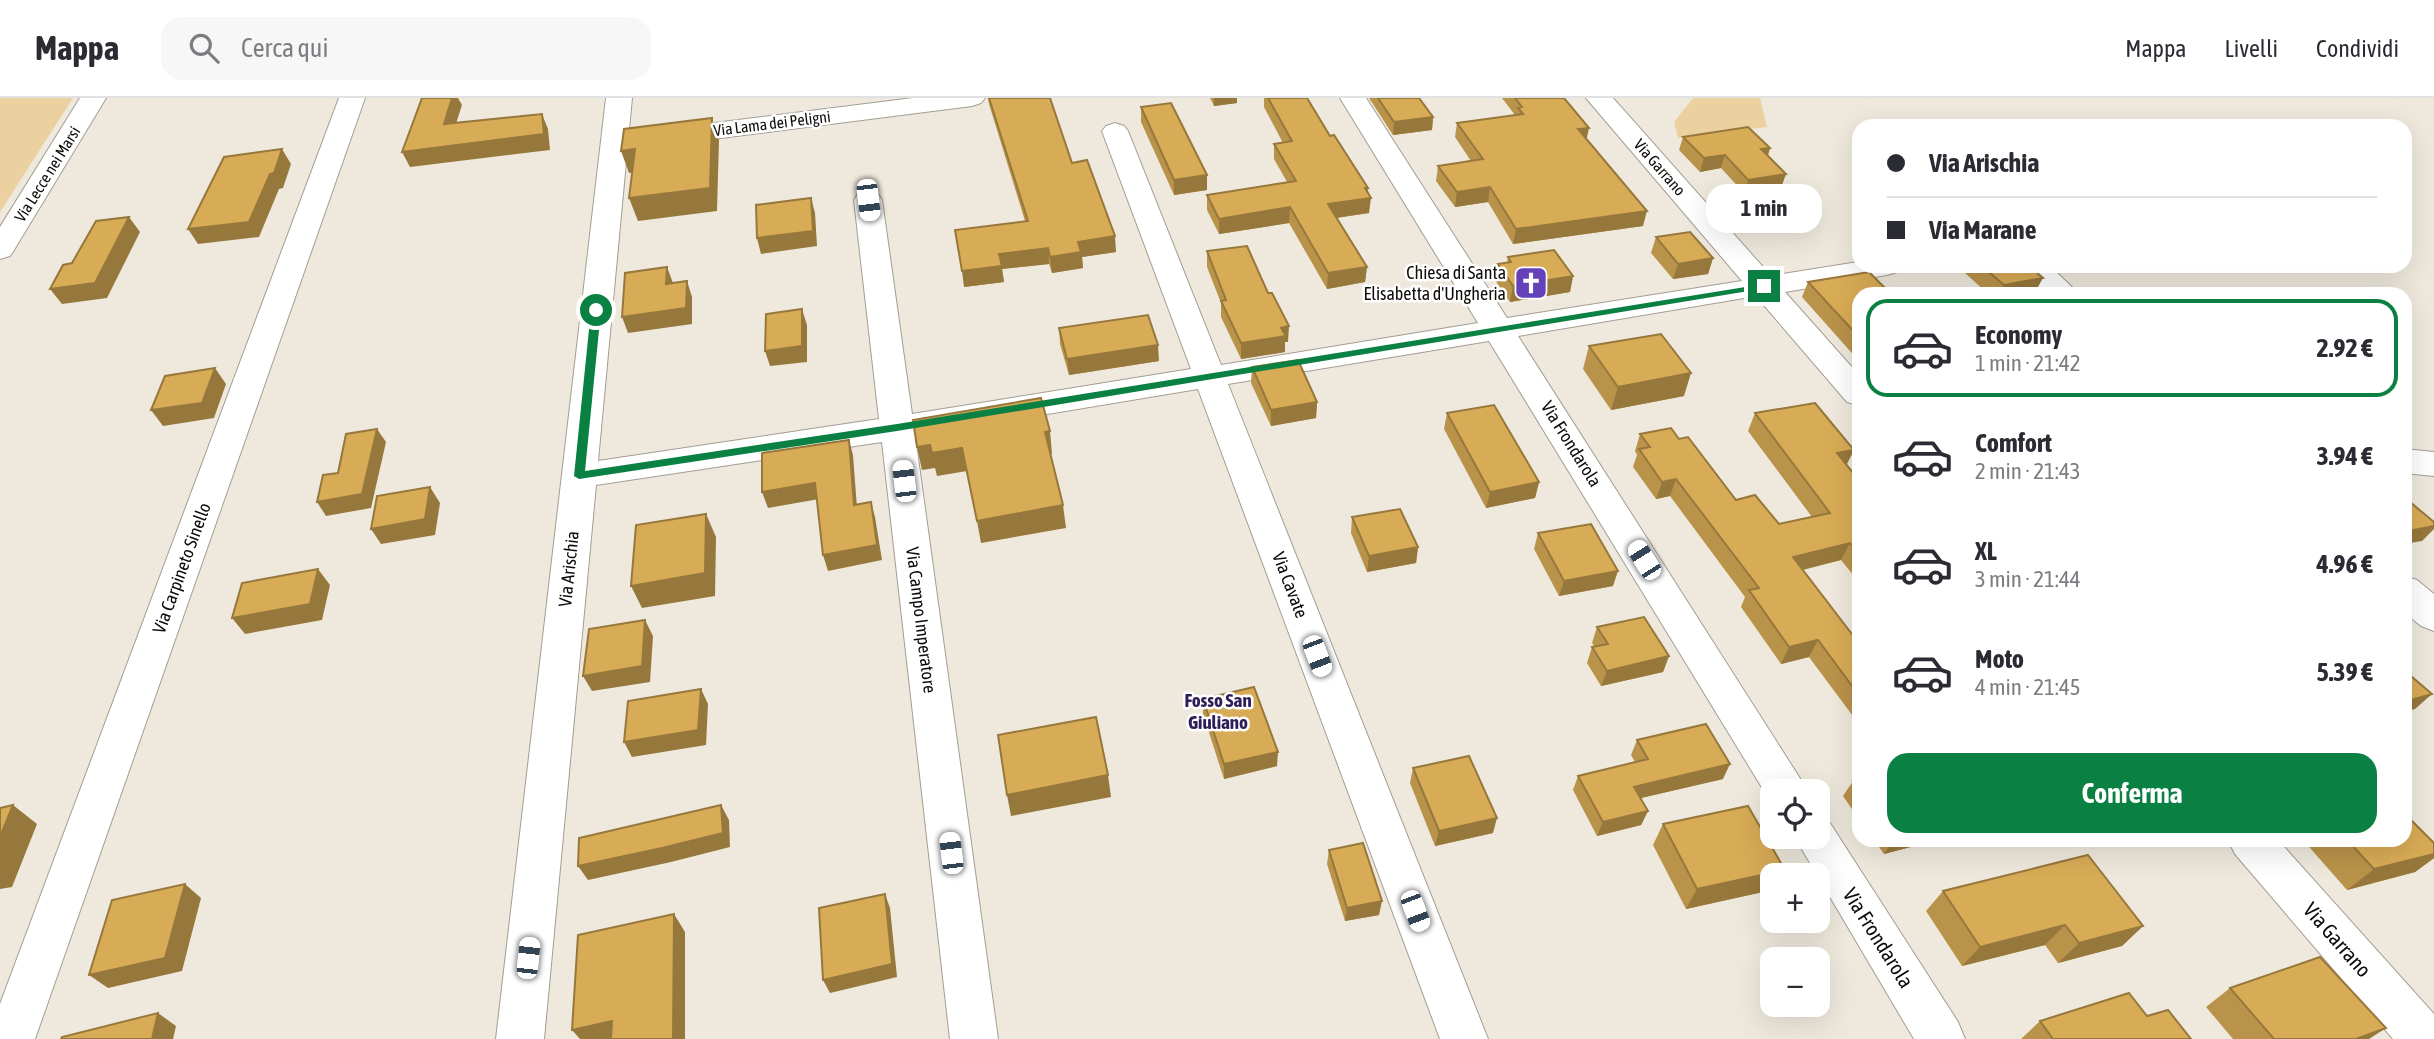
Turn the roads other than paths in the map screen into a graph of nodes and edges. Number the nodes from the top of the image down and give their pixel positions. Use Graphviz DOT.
graph roads {
  1 [pos="93,98"];
  2 [pos="352,98"];
  3 [pos="618,98"];
  4 [pos="972,98"];
  5 [pos="1353,98"];
  6 [pos="1599,98"];
  7 [pos="1115,131"];
  8 [pos="613,143"];
  9 [pos="868,200"];
  10 [pos="0,250"];
  11 [pos="1852,272"];
  12 [pos="2040,273"];
  13 [pos="1764,286"];
  14 [pos="2056,287"];
  15 [pos="1500,330"];
  16 [pos="1210,376"];
  17 [pos="1852,387"];
  18 [pos="897,428"];
  19 [pos="2412,462"];
  20 [pos="2434,464"];
  21 [pos="579,476"];
  22 [pos="2412,597"];
  23 [pos="2434,616"];
  24 [pos="1780,779"];
  25 [pos="2256,847"];
  26 [pos="1823,849"];
  27 [pos="12,1039"];
  28 [pos="520,1039"];
  29 [pos="974,1039"];
  30 [pos="1464,1039"];
  31 [pos="1941,1039"];
  32 [pos="2424,1039"];
  1 -- 10 [label="street, Via Lecce nei Marsi"];
  2 -- 27 [label="street, Via Carpineto Sinello"];
  3 -- 8 [label="street, Via Arischia"];
  4 -- 8 [label="street, Via Lama dei Peligni"];
  5 -- 15 [label="street, Via Frondarola"];
  6 -- 13 [label="street, Via Garrano"];
  7 -- 16 [label="street, Via Cavate"];
  8 -- 21 [label="street, Via Arischia"];
  9 -- 18 [label="street, Via Campo Imperatore"];
  11 -- 13 [label="street"];
  12 -- 14 [label="street"];
  13 -- 15 [label="street"];
  13 -- 17 [label="street, Via Garrano"];
  15 -- 16 [label="street"];
  15 -- 24 [label="street, Via Frondarola"];
  16 -- 18 [label="street"];
  16 -- 30 [label="street, Via Cavate"];
  18 -- 21 [label="street"];
  18 -- 29 [label="street, Via Campo Imperatore"];
  19 -- 20 [label="street"];
  21 -- 28 [label="street, Via Arischia"];
  22 -- 23 [label="street"];
  25 -- 32 [label="street, Via Garrano"];
  26 -- 31 [label="street, Via Frondarola"];
}
